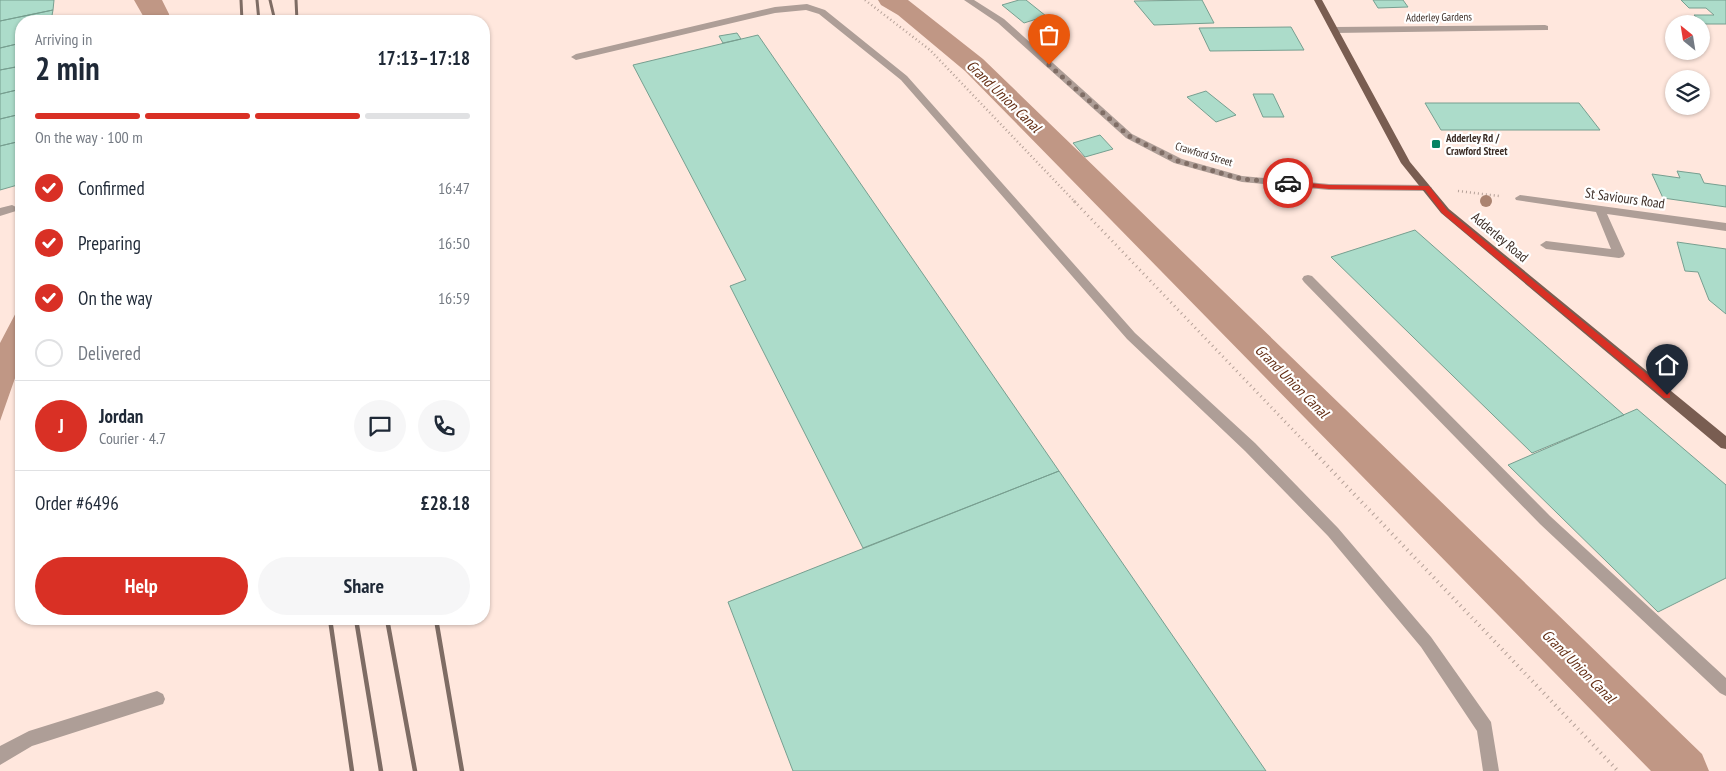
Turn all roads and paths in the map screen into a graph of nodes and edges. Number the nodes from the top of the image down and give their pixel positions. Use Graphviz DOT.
graph roads {
  1 [pos="822,0"];
  2 [pos="865,0"];
  3 [pos="968,0"];
  4 [pos="1318,0"];
  5 [pos="807,7"];
  6 [pos="1544,28"];
  7 [pos="1334,30"];
  8 [pos="576,57"];
  9 [pos="1427,188"];
  10 [pos="1520,198"];
  11 [pos="12,209"];
  12 [pos="1600,209"];
  13 [pos="0,212"];
  14 [pos="1726,226"];
  15 [pos="1546,245"];
  16 [pos="1308,279"];
  17 [pos="1726,444"];
  18 [pos="1726,688"];
  19 [pos="157,699"];
  20 [pos="0,757"];
  21 [pos="1491,771"];
  22 [pos="1618,771"];
  1 -- 5 [label="street"];
  2 -- 22 [label="path"];
  3 -- 9 [label="street, Crawford Street"];
  4 -- 7 [label="main road, Adderley Road"];
  5 -- 8 [label="street"];
  5 -- 21 [label="street"];
  6 -- 7 [label="street, Adderley Gardens"];
  7 -- 9 [label="main road, Adderley Road"];
  9 -- 10 [label="path"];
  9 -- 17 [label="main road, Adderley Road"];
  10 -- 12 [label="street, St Saviours Road"];
  11 -- 13 [label="street"];
  12 -- 14 [label="street, St Saviours Road"];
  12 -- 15 [label="street"];
  16 -- 18 [label="street"];
  19 -- 20 [label="street"];
}
